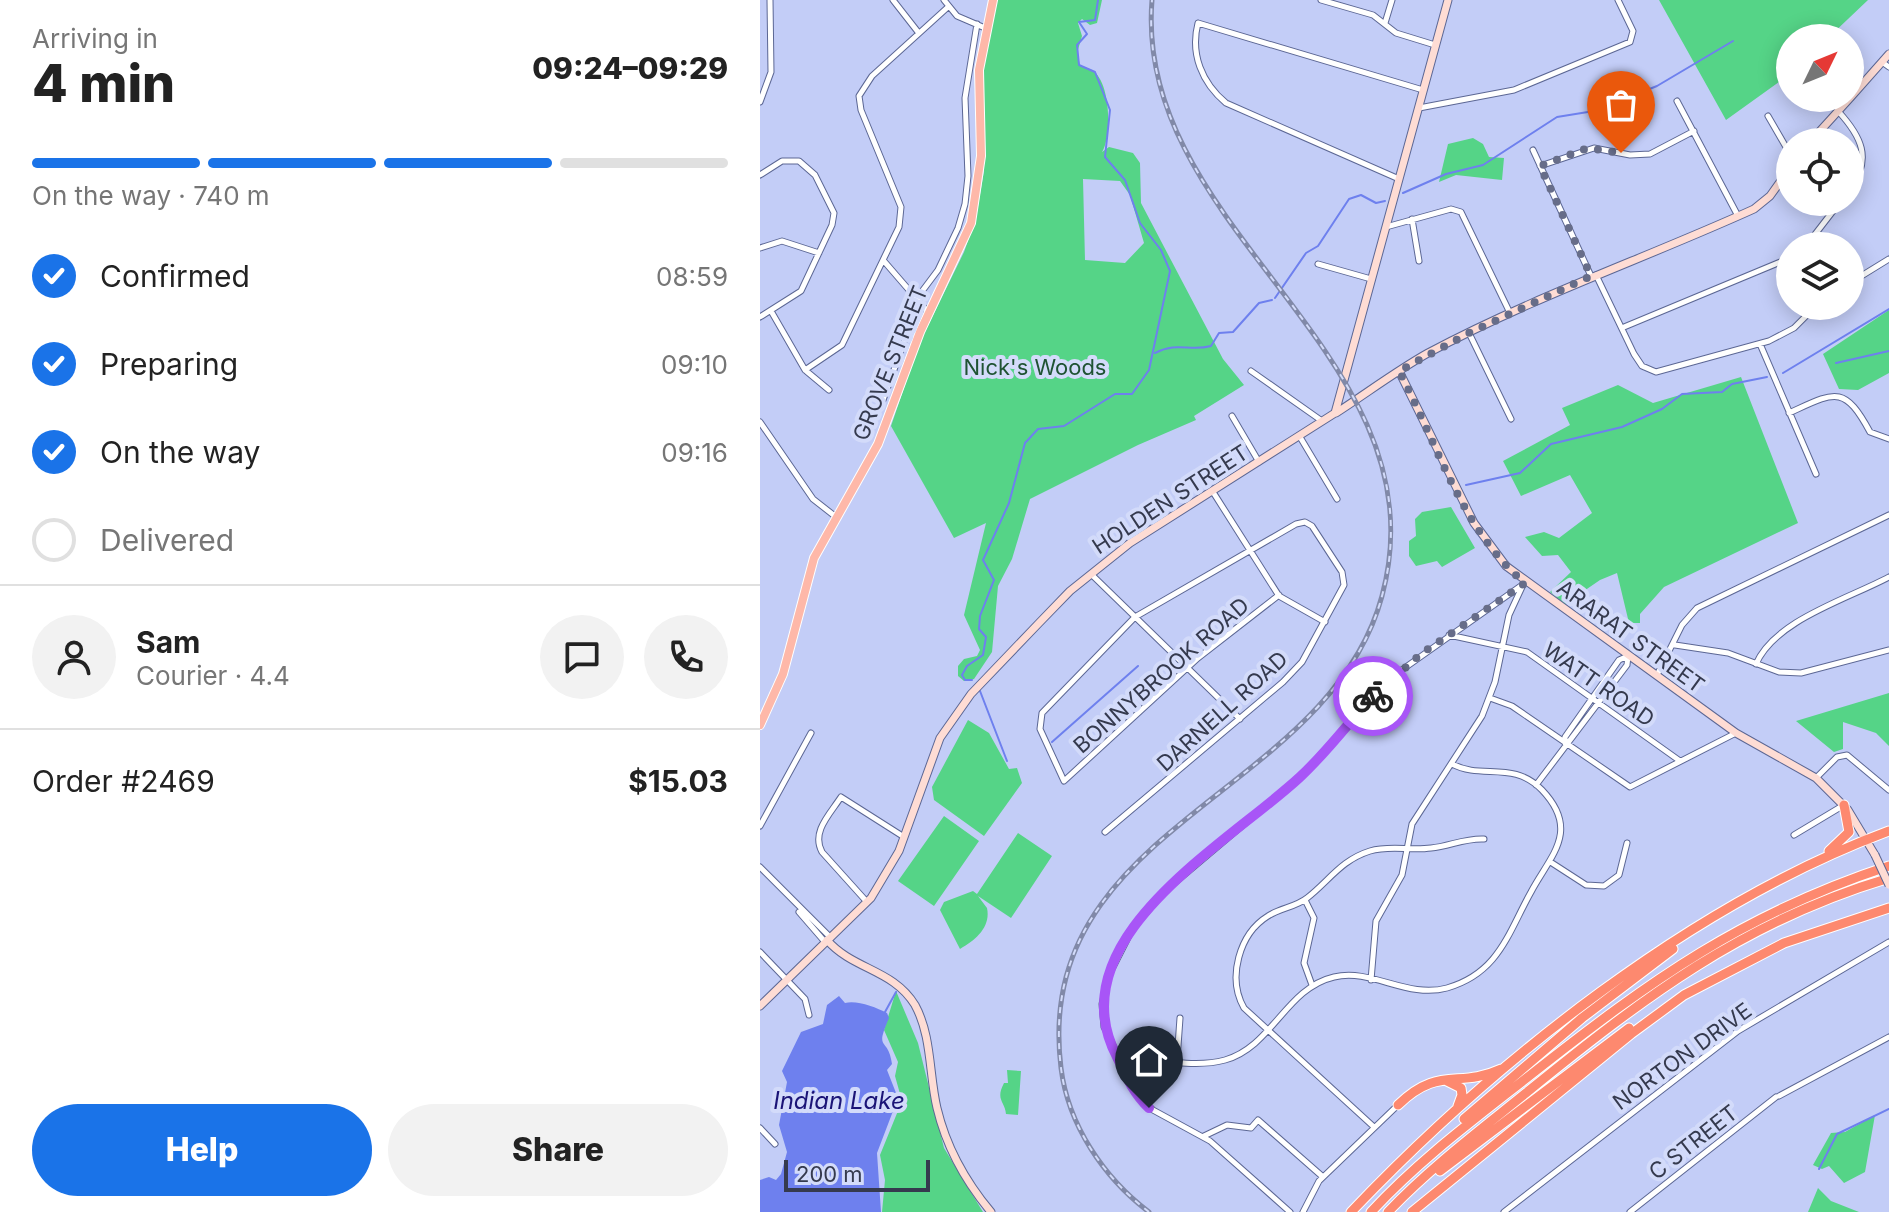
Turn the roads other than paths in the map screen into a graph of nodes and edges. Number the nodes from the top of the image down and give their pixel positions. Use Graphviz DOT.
graph roads {
  1 [pos="770,0"];
  2 [pos="893,0"];
  3 [pos="944,0"];
  4 [pos="993,0"];
  5 [pos="1325,0"];
  6 [pos="1392,0"];
  7 [pos="1448,0"];
  8 [pos="1618,0"];
  9 [pos="948,7"];
  10 [pos="1385,23"];
  11 [pos="981,26"];
  12 [pos="918,32"];
  13 [pos="1435,45"];
  14 [pos="1889,54"];
  15 [pos="1886,65"];
  16 [pos="1864,85"];
  17 [pos="1423,90"];
  18 [pos="1677,101"];
  19 [pos="760,102"];
  20 [pos="1419,108"];
  21 [pos="1837,112"];
  22 [pos="1839,112"];
  23 [pos="1768,116"];
  24 [pos="1823,128"];
  25 [pos="1853,128"];
  26 [pos="1776,130"];
  27 [pos="1694,131"];
  28 [pos="1533,150"];
  29 [pos="1540,166"];
  30 [pos="760,175"];
  31 [pos="1399,179"];
  32 [pos="1776,186"];
  33 [pos="1738,216"];
  34 [pos="1829,216"];
  35 [pos="1412,219"];
  36 [pos="1386,227"];
  37 [pos="1817,232"];
  38 [pos="760,248"];
  39 [pos="819,253"];
  40 [pos="1889,259"];
  41 [pos="883,260"];
  42 [pos="1419,261"];
  43 [pos="1318,264"];
  44 [pos="1776,264"];
  45 [pos="1864,274"];
  46 [pos="1593,276"];
  47 [pos="1372,280"];
  48 [pos="921,303"];
  49 [pos="771,311"];
  50 [pos="928,312"];
  51 [pos="1510,313"];
  52 [pos="760,317"];
  53 [pos="1801,320"];
  54 [pos="1624,327"];
  55 [pos="1469,333"];
  56 [pos="1760,344"];
  57 [pos="805,370"];
  58 [pos="1251,371"];
  59 [pos="1399,371"];
  60 [pos="1342,387"];
  61 [pos="829,390"];
  62 [pos="883,400"];
  63 [pos="1353,402"];
  64 [pos="1335,413"];
  65 [pos="1789,413"];
  66 [pos="1232,416"];
  67 [pos="1511,419"];
  68 [pos="760,422"];
  69 [pos="1323,422"];
  70 [pos="1300,437"];
  71 [pos="1889,439"];
  72 [pos="1259,462"];
  73 [pos="1816,474"];
  74 [pos="1213,492"];
  75 [pos="1337,499"];
  76 [pos="1889,515"];
  77 [pos="836,517"];
  78 [pos="1250,553"];
  79 [pos="1091,573"];
  80 [pos="1889,577"];
  81 [pos="1525,583"];
  82 [pos="1279,595"];
  83 [pos="1135,617"];
  84 [pos="1325,622"];
  85 [pos="1448,635"];
  86 [pos="1503,645"];
  87 [pos="1674,645"];
  88 [pos="1889,650"];
  89 [pos="1628,656"];
  90 [pos="1756,664"];
  91 [pos="1187,668"];
  92 [pos="1656,676"];
  93 [pos="1490,698"];
  94 [pos="1592,698"];
  95 [pos="1600,703"];
  96 [pos="1240,719"];
  97 [pos="760,725"];
  98 [pos="811,733"];
  99 [pos="1736,733"];
  100 [pos="1565,744"];
  101 [pos="1680,761"];
  102 [pos="1452,764"];
  103 [pos="1816,778"];
  104 [pos="1536,785"];
  105 [pos="1889,790"];
  106 [pos="1844,805"];
  107 [pos="760,826"];
  108 [pos="1889,831"];
  109 [pos="1105,832"];
  110 [pos="1794,835"];
  111 [pos="904,837"];
  112 [pos="1484,839"];
  113 [pos="1868,840"];
  114 [pos="1627,843"];
  115 [pos="1408,847"];
  116 [pos="1552,863"];
  117 [pos="1889,866"];
  118 [pos="760,867"];
  119 [pos="1805,867"];
  120 [pos="1889,878"];
  121 [pos="1889,885"];
  122 [pos="1752,896"];
  123 [pos="1305,900"];
  124 [pos="867,902"];
  125 [pos="1889,908"];
  126 [pos="827,940"];
  127 [pos="1889,942"];
  128 [pos="760,952"];
  129 [pos="786,979"];
  130 [pos="1371,980"];
  131 [pos="1312,985"];
  132 [pos="1684,995"];
  133 [pos="760,1006"];
  134 [pos="809,1015"];
  135 [pos="1180,1018"];
  136 [pos="1267,1031"];
  137 [pos="1889,1037"];
  138 [pos="1116,1055"];
  139 [pos="1177,1060"];
  140 [pos="1515,1062"];
  141 [pos="1438,1079"];
  142 [pos="1398,1105"];
  143 [pos="1455,1110"];
  144 [pos="1374,1127"];
  145 [pos="760,1128"];
  146 [pos="1204,1136"];
  147 [pos="775,1144"];
  148 [pos="1436,1148"];
  149 [pos="1323,1177"];
  150 [pos="1407,1192"];
  151 [pos="991,1212"];
  152 [pos="1290,1212"];
  153 [pos="1303,1212"];
  154 [pos="1351,1212"];
  155 [pos="1371,1212"];
  156 [pos="1388,1212"];
  157 [pos="1412,1212"];
  158 [pos="1504,1212"];
  159 [pos="1630,1212"];
  1 -- 19 [label="street"];
  2 -- 12 [label="street"];
  3 -- 9 [label="street"];
  4 -- 11 [label="main road, GROVE STREET"];
  5 -- 10 [label="street"];
  6 -- 10 [label="street"];
  7 -- 13 [label="main road"];
  8 -- 20 [label="street"];
  9 -- 11 [label="street"];
  9 -- 12 [label="street"];
  10 -- 13 [label="street"];
  11 -- 48 [label="street"];
  11 -- 50 [label="main road, GROVE STREET"];
  12 -- 41 [label="street"];
  13 -- 17 [label="main road"];
  14 -- 15 [label="main road"];
  15 -- 16 [label="main road"];
  17 -- 20 [label="main road"];
  17 -- 31 [label="street"];
  18 -- 27 [label="street"];
  20 -- 31 [label="main road"];
  21 -- 24 [label="main road"];
  22 -- 25 [label="street"];
  23 -- 26 [label="street"];
  27 -- 29 [label="street"];
  27 -- 33 [label="street"];
  28 -- 29 [label="street"];
  29 -- 46 [label="street"];
  30 -- 39 [label="street"];
  31 -- 36 [label="main road"];
  32 -- 33 [label="main road, HOLDEN STREET"];
  33 -- 46 [label="main road, HOLDEN STREET"];
  34 -- 37 [label="street"];
  35 -- 36 [label="street"];
  35 -- 42 [label="street"];
  35 -- 51 [label="street"];
  36 -- 47 [label="main road"];
  38 -- 39 [label="street"];
  39 -- 49 [label="street"];
  40 -- 45 [label="street"];
  41 -- 48 [label="street"];
  41 -- 57 [label="street"];
  43 -- 47 [label="street"];
  44 -- 54 [label="street"];
  46 -- 51 [label="main road, HOLDEN STREET"];
  46 -- 54 [label="street"];
  47 -- 60 [label="main road"];
  48 -- 50 [label="street"];
  48 -- 62 [label="street"];
  49 -- 52 [label="street"];
  49 -- 57 [label="street"];
  50 -- 77 [label="main road, GROVE STREET"];
  51 -- 55 [label="main road, HOLDEN STREET"];
  53 -- 56 [label="street"];
  54 -- 56 [label="street"];
  55 -- 59 [label="main road, HOLDEN STREET"];
  55 -- 67 [label="street"];
  56 -- 65 [label="street"];
  57 -- 61 [label="street"];
  58 -- 69 [label="street"];
  59 -- 63 [label="main road, HOLDEN STREET"];
  59 -- 81 [label="main road, ARARAT STREET"];
  60 -- 63 [label="main road"];
  60 -- 64 [label="main road"];
  63 -- 64 [label="main road, HOLDEN STREET"];
  64 -- 69 [label="main road, HOLDEN STREET"];
  65 -- 71 [label="street"];
  65 -- 73 [label="street"];
  66 -- 72 [label="street"];
  68 -- 77 [label="street"];
  69 -- 70 [label="main road, HOLDEN STREET"];
  70 -- 72 [label="main road, HOLDEN STREET"];
  70 -- 75 [label="street"];
  72 -- 74 [label="main road, HOLDEN STREET"];
  74 -- 78 [label="street"];
  74 -- 79 [label="main road, HOLDEN STREET"];
  76 -- 87 [label="street"];
  77 -- 97 [label="main road, GROVE STREET"];
  78 -- 82 [label="street"];
  78 -- 83 [label="street"];
  78 -- 84 [label="street, DARNELL ROAD"];
  79 -- 83 [label="street"];
  79 -- 111 [label="main road, HOLDEN STREET"];
  80 -- 90 [label="street"];
  81 -- 85 [label="street"];
  81 -- 86 [label="street"];
  81 -- 89 [label="main road, ARARAT STREET"];
  82 -- 84 [label="street"];
  82 -- 91 [label="street, BONNYBROOK ROAD"];
  83 -- 91 [label="street"];
  83 -- 91 [label="street, BONNYBROOK ROAD"];
  84 -- 96 [label="street, DARNELL ROAD"];
  85 -- 86 [label="street, WATT ROAD"];
  85 -- 138 [label="street"];
  86 -- 93 [label="street"];
  86 -- 94 [label="street, WATT ROAD"];
  87 -- 90 [label="street"];
  87 -- 92 [label="street"];
  88 -- 90 [label="street"];
  89 -- 92 [label="main road, ARARAT STREET"];
  89 -- 94 [label="street"];
  89 -- 95 [label="street"];
  91 -- 96 [label="street"];
  92 -- 99 [label="main road, ARARAT STREET"];
  93 -- 100 [label="street"];
  93 -- 102 [label="street"];
  94 -- 95 [label="street, WATT ROAD"];
  94 -- 100 [label="street"];
  95 -- 100 [label="street"];
  95 -- 101 [label="street, WATT ROAD"];
  96 -- 109 [label="street, DARNELL ROAD"];
  98 -- 107 [label="street"];
  99 -- 101 [label="street"];
  99 -- 103 [label="main road, ARARAT STREET"];
  100 -- 101 [label="street"];
  100 -- 104 [label="street"];
  102 -- 104 [label="street"];
  102 -- 115 [label="street"];
  103 -- 105 [label="street"];
  103 -- 106 [label="main road, ARARAT STREET"];
  104 -- 116 [label="street"];
  106 -- 110 [label="street"];
  106 -- 113 [label="main road, ARARAT STREET"];
  106 -- 119 [label="highway"];
  108 -- 113 [label="highway"];
  111 -- 124 [label="main road, HOLDEN STREET"];
  111 -- 124 [label="street"];
  112 -- 115 [label="street"];
  113 -- 119 [label="highway"];
  113 -- 121 [label="main road, ARARAT STREET, bridge"];
  114 -- 116 [label="street"];
  115 -- 123 [label="street"];
  115 -- 130 [label="street"];
  116 -- 130 [label="street"];
  117 -- 148 [label="highway"];
  118 -- 126 [label="street"];
  119 -- 122 [label="highway"];
  120 -- 150 [label="highway"];
  122 -- 140 [label="highway"];
  122 -- 148 [label="highway"];
  123 -- 131 [label="street"];
  123 -- 136 [label="street"];
  124 -- 126 [label="main road, HOLDEN STREET"];
  125 -- 132 [label="highway"];
  126 -- 129 [label="main road, HOLDEN STREET"];
  126 -- 151 [label="main road"];
  127 -- 158 [label="street, NORTON DRIVE"];
  128 -- 129 [label="street"];
  129 -- 133 [label="main road, HOLDEN STREET"];
  129 -- 134 [label="street"];
  130 -- 131 [label="street"];
  131 -- 136 [label="street"];
  132 -- 150 [label="highway"];
  132 -- 157 [label="highway"];
  135 -- 139 [label="street"];
  136 -- 139 [label="street"];
  136 -- 144 [label="street"];
  137 -- 159 [label="street, C STREET"];
  138 -- 139 [label="street"];
  138 -- 146 [label="street"];
  140 -- 141 [label="highway"];
  140 -- 143 [label="highway"];
  141 -- 142 [label="highway"];
  141 -- 143 [label="highway"];
  142 -- 144 [label="street"];
  143 -- 154 [label="highway"];
  144 -- 149 [label="street"];
  145 -- 147 [label="street"];
  146 -- 149 [label="street"];
  146 -- 152 [label="street"];
  148 -- 155 [label="highway"];
  149 -- 153 [label="street"];
  150 -- 156 [label="highway"];
}
